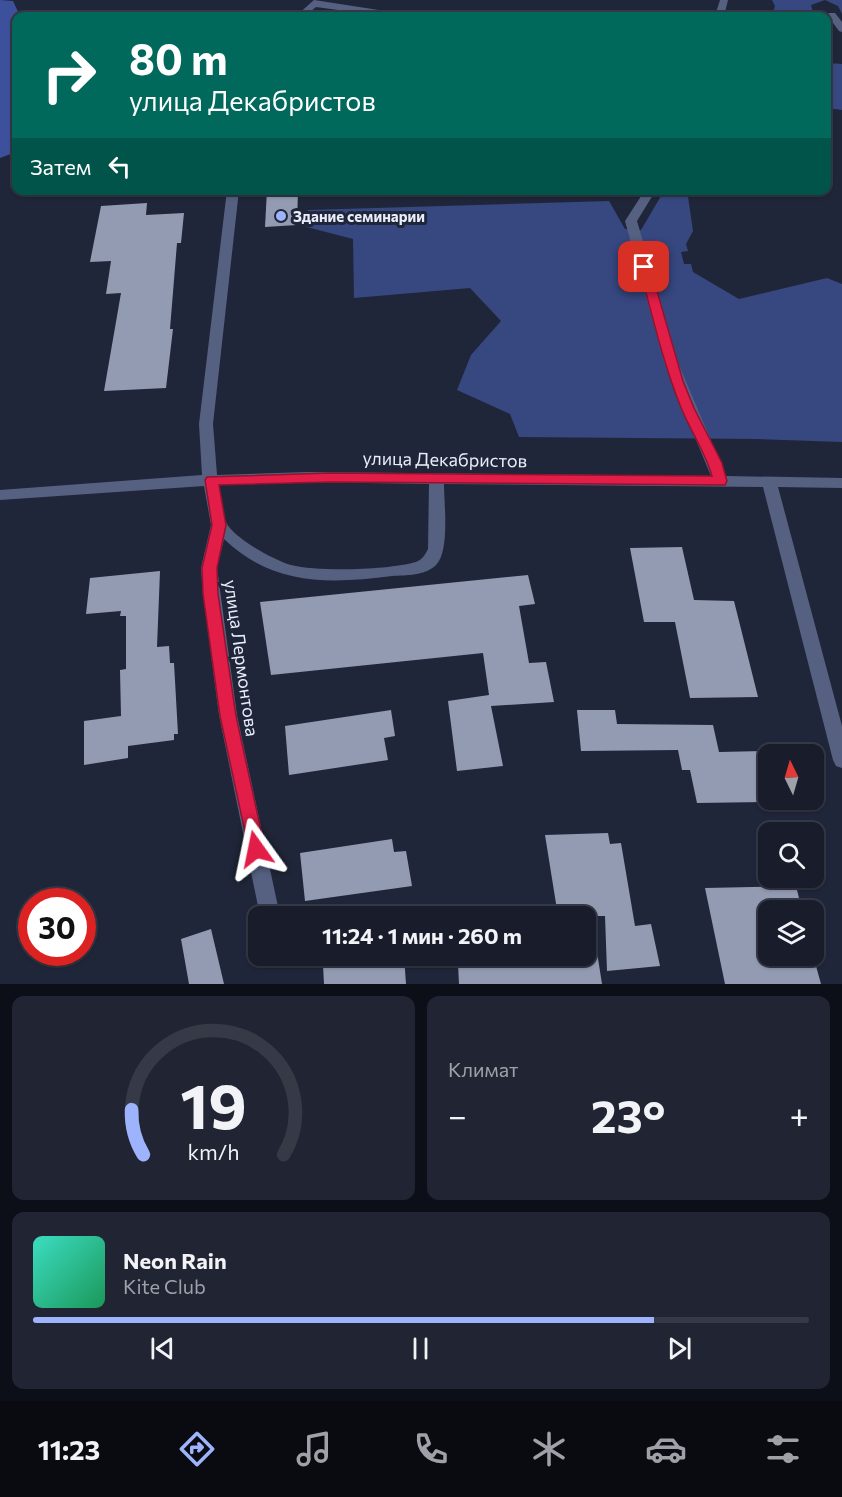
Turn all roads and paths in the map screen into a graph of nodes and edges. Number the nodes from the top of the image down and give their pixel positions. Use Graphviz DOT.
graph roads {
  1 [pos="317,2"];
  2 [pos="305,12"];
  3 [pos="375,12"];
  4 [pos="832,15"];
  5 [pos="842,30"];
  6 [pos="232,195"];
  7 [pos="649,195"];
  8 [pos="438,478"];
  9 [pos="212,480"];
  10 [pos="720,481"];
  11 [pos="769,482"];
  12 [pos="842,483"];
  13 [pos="0,495"];
  14 [pos="219,525"];
  15 [pos="842,760"];
  16 [pos="268,906"];
  1 -- 2 [label="street"];
  1 -- 3 [label="street"];
  4 -- 5 [label="street"];
  6 -- 9 [label="street, улица Лермонтова"];
  7 -- 10 [label="street"];
  8 -- 9 [label="street, улица Декабристов"];
  8 -- 10 [label="street, улица Декабристов"];
  8 -- 14 [label="street"];
  9 -- 13 [label="street, улица Декабристов"];
  9 -- 14 [label="street, улица Лермонтова"];
  10 -- 11 [label="street, улица Декабристов"];
  11 -- 12 [label="street, улица Декабристов"];
  11 -- 15 [label="street"];
  14 -- 16 [label="street, улица Лермонтова"];
}
